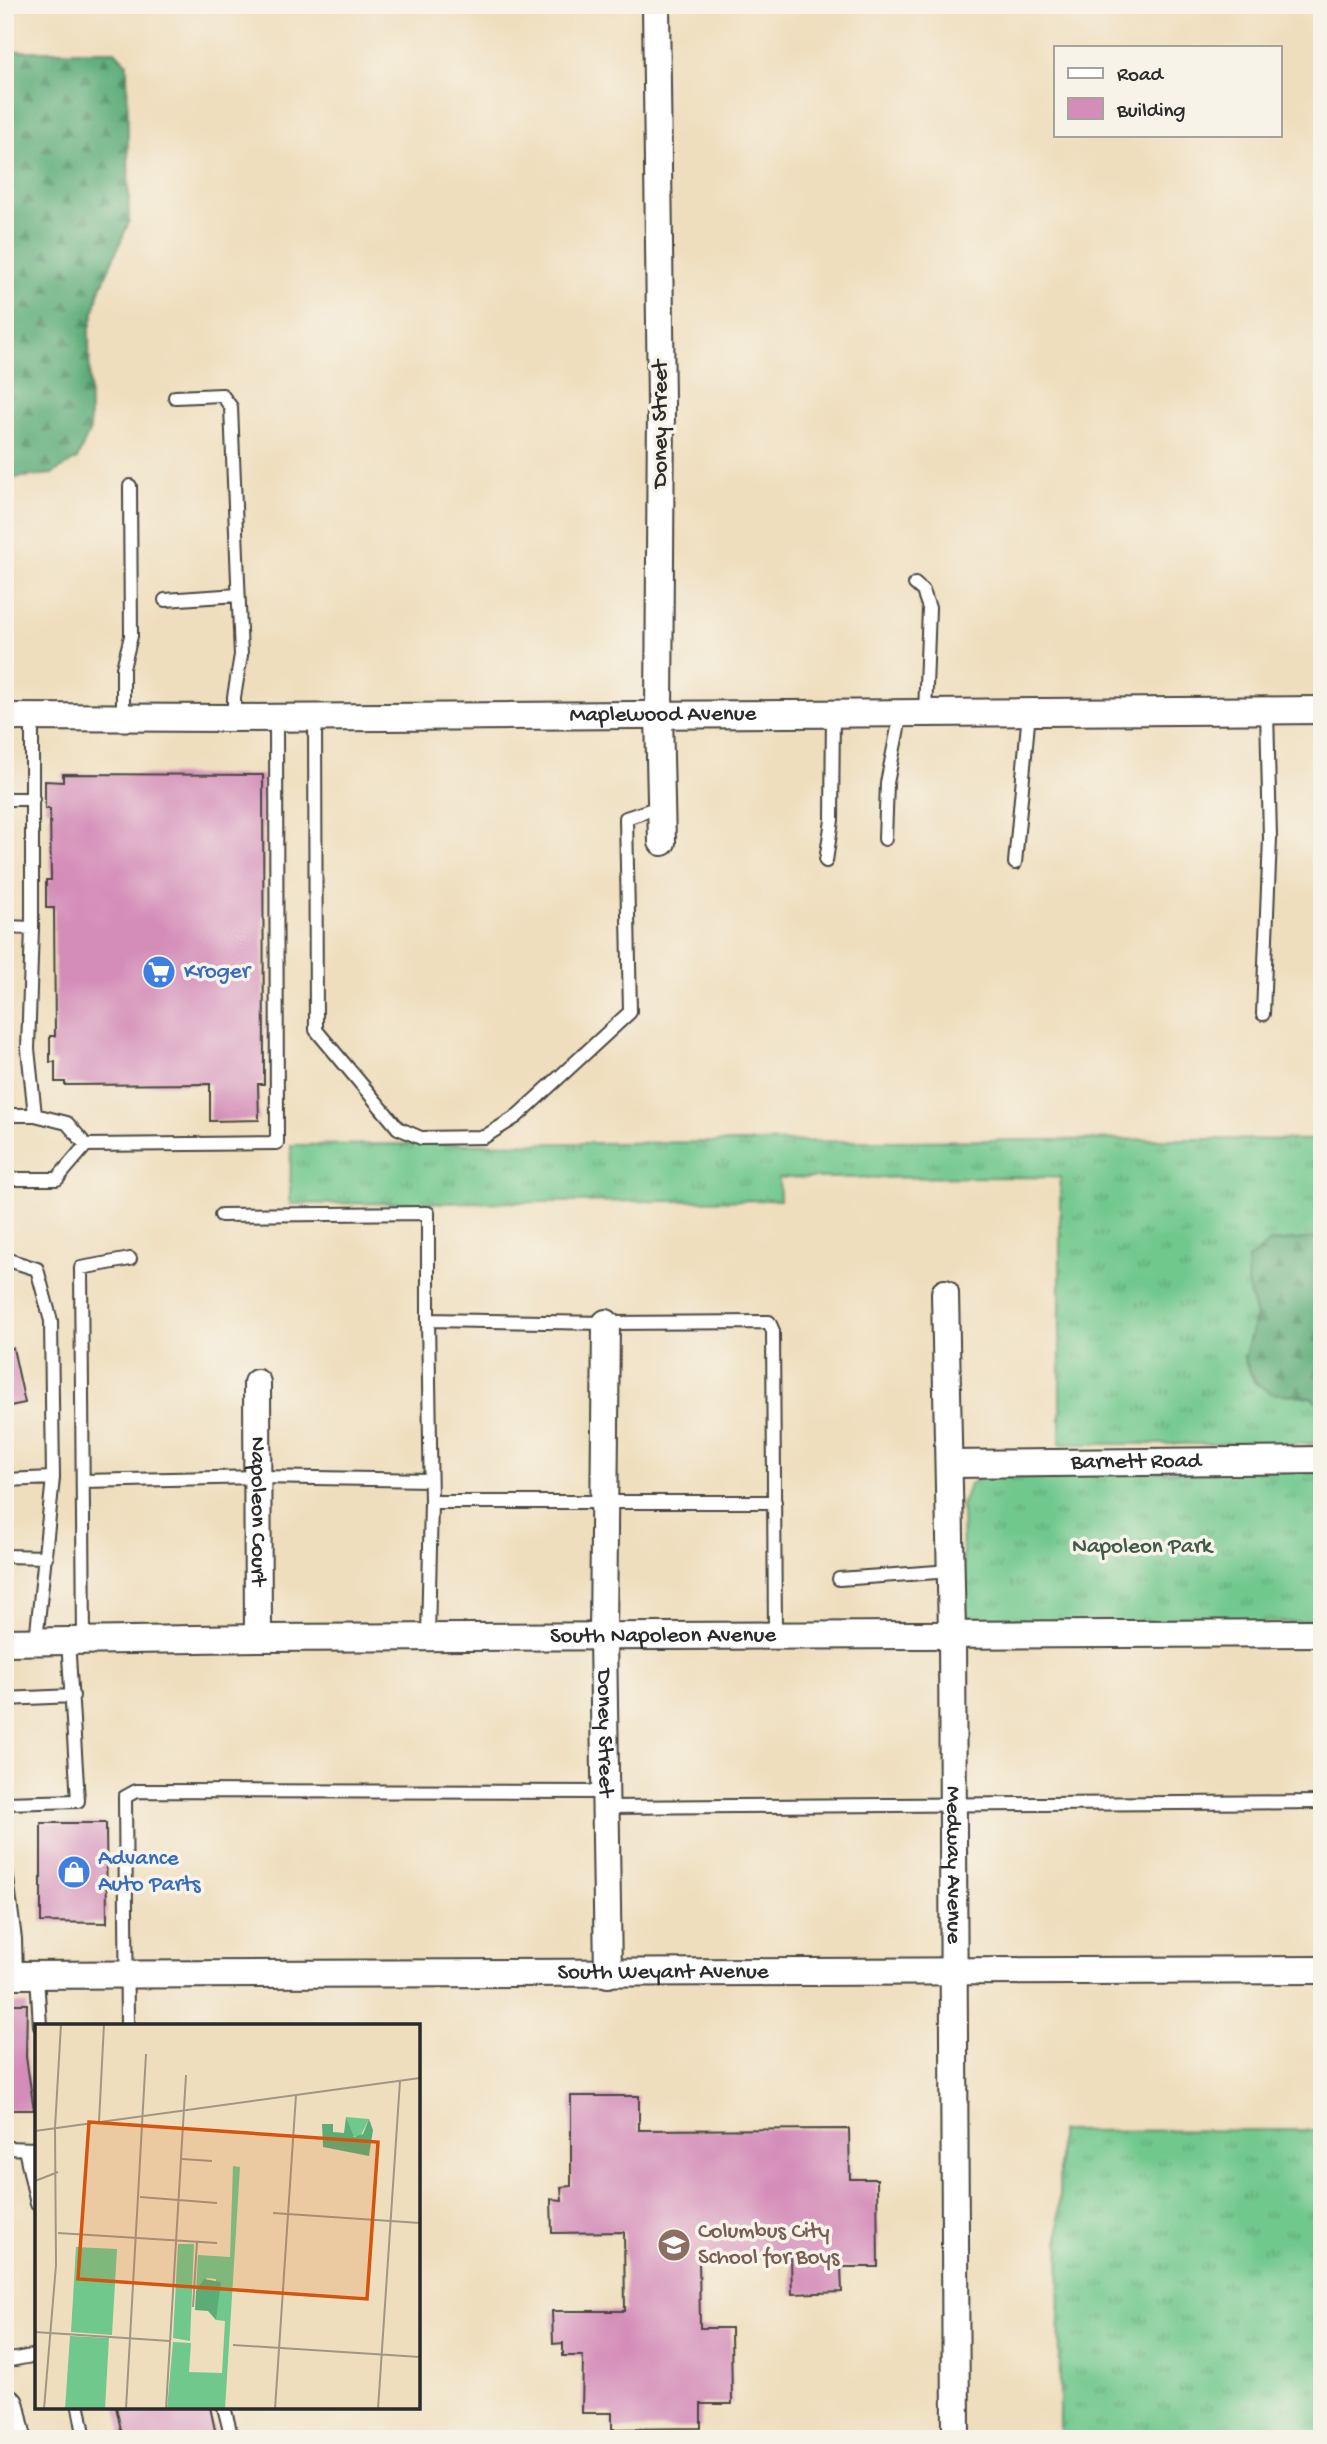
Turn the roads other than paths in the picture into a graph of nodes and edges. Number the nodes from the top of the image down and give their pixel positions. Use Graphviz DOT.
graph roads {
  1 [pos="656,5"];
  2 [pos="175,397"];
  3 [pos="130,486"];
  4 [pos="915,584"];
  5 [pos="238,595"];
  6 [pos="165,600"];
  7 [pos="1267,710"];
  8 [pos="1322,710"];
  9 [pos="1029,712"];
  10 [pos="833,713"];
  11 [pos="913,713"];
  12 [pos="659,715"];
  13 [pos="32,716"];
  14 [pos="5,717"];
  15 [pos="123,717"];
  16 [pos="276,717"];
  17 [pos="314,717"];
  18 [pos="234,718"];
  19 [pos="5,799"];
  20 [pos="33,799"];
  21 [pos="662,806"];
  22 [pos="885,839"];
  23 [pos="662,842"];
  24 [pos="826,861"];
  25 [pos="1016,863"];
  26 [pos="5,928"];
  27 [pos="32,928"];
  28 [pos="1263,1014"];
  29 [pos="5,1115"];
  30 [pos="35,1115"];
  31 [pos="86,1146"];
  32 [pos="5,1179"];
  33 [pos="221,1215"];
  34 [pos="5,1259"];
  35 [pos="130,1259"];
  36 [pos="945,1293"];
  37 [pos="428,1320"];
  38 [pos="606,1323"];
  39 [pos="257,1384"];
  40 [pos="1322,1460"];
  41 [pos="950,1464"];
  42 [pos="258,1477"];
  43 [pos="53,1478"];
  44 [pos="5,1480"];
  45 [pos="430,1480"];
  46 [pos="83,1481"];
  47 [pos="605,1501"];
  48 [pos="430,1502"];
  49 [pos="775,1502"];
  50 [pos="5,1556"];
  51 [pos="46,1558"];
  52 [pos="951,1571"];
  53 [pos="839,1578"];
  54 [pos="1322,1633"];
  55 [pos="952,1634"];
  56 [pos="775,1635"];
  57 [pos="603,1636"];
  58 [pos="428,1637"];
  59 [pos="258,1638"];
  60 [pos="76,1640"];
  61 [pos="36,1641"];
  62 [pos="5,1642"];
  63 [pos="73,1696"];
  64 [pos="5,1699"];
  65 [pos="604,1800"];
  66 [pos="1322,1802"];
  67 [pos="5,1803"];
  68 [pos="952,1803"];
  69 [pos="5,1863"];
  70 [pos="1322,1970"];
  71 [pos="952,1971"];
  72 [pos="608,1974"];
  73 [pos="19,1975"];
  74 [pos="126,1975"];
  75 [pos="39,2024"];
  76 [pos="127,2024"];
  77 [pos="5,2148"];
  78 [pos="31,2149"];
  79 [pos="35,2186"];
  80 [pos="35,2355"];
  81 [pos="5,2361"];
  82 [pos="5,2407"];
  83 [pos="79,2409"];
  84 [pos="224,2409"];
  85 [pos="12,2439"];
  86 [pos="85,2439"];
  87 [pos="232,2439"];
  88 [pos="956,2439"];
  1 -- 12 [label="street, Doney Street"];
  2 -- 5 [label="lane"];
  3 -- 15 [label="lane"];
  4 -- 11 [label="lane"];
  5 -- 6 [label="lane"];
  5 -- 18 [label="lane"];
  7 -- 8 [label="street, Maplewood Avenue"];
  7 -- 9 [label="street, Maplewood Avenue"];
  7 -- 28 [label="lane"];
  9 -- 11 [label="street, Maplewood Avenue"];
  9 -- 25 [label="lane"];
  10 -- 11 [label="street, Maplewood Avenue"];
  10 -- 12 [label="street, Maplewood Avenue"];
  10 -- 24 [label="lane"];
  11 -- 22 [label="lane"];
  12 -- 17 [label="street, Maplewood Avenue"];
  12 -- 21 [label="street, Doney Street"];
  13 -- 14 [label="street, Maplewood Avenue"];
  13 -- 15 [label="street, Maplewood Avenue"];
  13 -- 20 [label="lane"];
  15 -- 18 [label="street, Maplewood Avenue"];
  16 -- 17 [label="street, Maplewood Avenue"];
  16 -- 18 [label="street, Maplewood Avenue"];
  16 -- 31 [label="lane"];
  17 -- 21 [label="lane"];
  19 -- 20 [label="lane"];
  20 -- 27 [label="lane"];
  21 -- 23 [label="street, Doney Street"];
  26 -- 27 [label="lane"];
  27 -- 30 [label="lane"];
  29 -- 30 [label="lane"];
  30 -- 31 [label="lane"];
  31 -- 32 [label="lane"];
  33 -- 37 [label="lane"];
  34 -- 43 [label="lane"];
  35 -- 46 [label="lane"];
  36 -- 41 [label="street, Medway Avenue"];
  37 -- 38 [label="lane"];
  37 -- 45 [label="lane"];
  38 -- 47 [label="street, Doney Street"];
  38 -- 49 [label="lane"];
  39 -- 42 [label="street, Napoleon Court"];
  40 -- 41 [label="street, Barnett Road"];
  41 -- 52 [label="street, Medway Avenue"];
  42 -- 45 [label="lane"];
  42 -- 46 [label="lane"];
  42 -- 59 [label="street, Napoleon Court"];
  43 -- 44 [label="lane"];
  43 -- 51 [label="lane"];
  45 -- 48 [label="lane"];
  46 -- 60 [label="lane"];
  47 -- 48 [label="lane"];
  47 -- 49 [label="lane"];
  47 -- 57 [label="street, Doney Street"];
  48 -- 58 [label="lane"];
  49 -- 56 [label="lane"];
  50 -- 51 [label="lane"];
  51 -- 61 [label="lane"];
  52 -- 53 [label="lane"];
  52 -- 55 [label="street, Medway Avenue"];
  54 -- 55 [label="street, South Napoleon Avenue"];
  55 -- 56 [label="street, South Napoleon Avenue"];
  55 -- 68 [label="street, Medway Avenue"];
  56 -- 57 [label="street, South Napoleon Avenue"];
  57 -- 58 [label="street, South Napoleon Avenue"];
  57 -- 65 [label="street, Doney Street"];
  58 -- 59 [label="street, South Napoleon Avenue"];
  59 -- 60 [label="street, South Napoleon Avenue"];
  60 -- 61 [label="street, South Napoleon Avenue"];
  60 -- 63 [label="lane"];
  61 -- 62 [label="street, South Napoleon Avenue"];
  63 -- 64 [label="lane"];
  63 -- 67 [label="lane"];
  65 -- 68 [label="lane"];
  65 -- 72 [label="street, Doney Street"];
  65 -- 74 [label="lane"];
  66 -- 68 [label="lane"];
  68 -- 71 [label="street, Medway Avenue"];
  69 -- 73 [label="lane"];
  70 -- 71 [label="street, South Weyant Avenue"];
  71 -- 72 [label="street, South Weyant Avenue"];
  71 -- 88 [label="street, Medway Avenue"];
  72 -- 74 [label="street, South Weyant Avenue"];
  73 -- 74 [label="street, South Weyant Avenue"];
  73 -- 75 [label="lane"];
  74 -- 76 [label="lane"];
  77 -- 78 [label="lane"];
  78 -- 79 [label="lane"];
  80 -- 81 [label="lane"];
  82 -- 85 [label="main road"];
  83 -- 86 [label="lane"];
  84 -- 87 [label="lane"];
}
